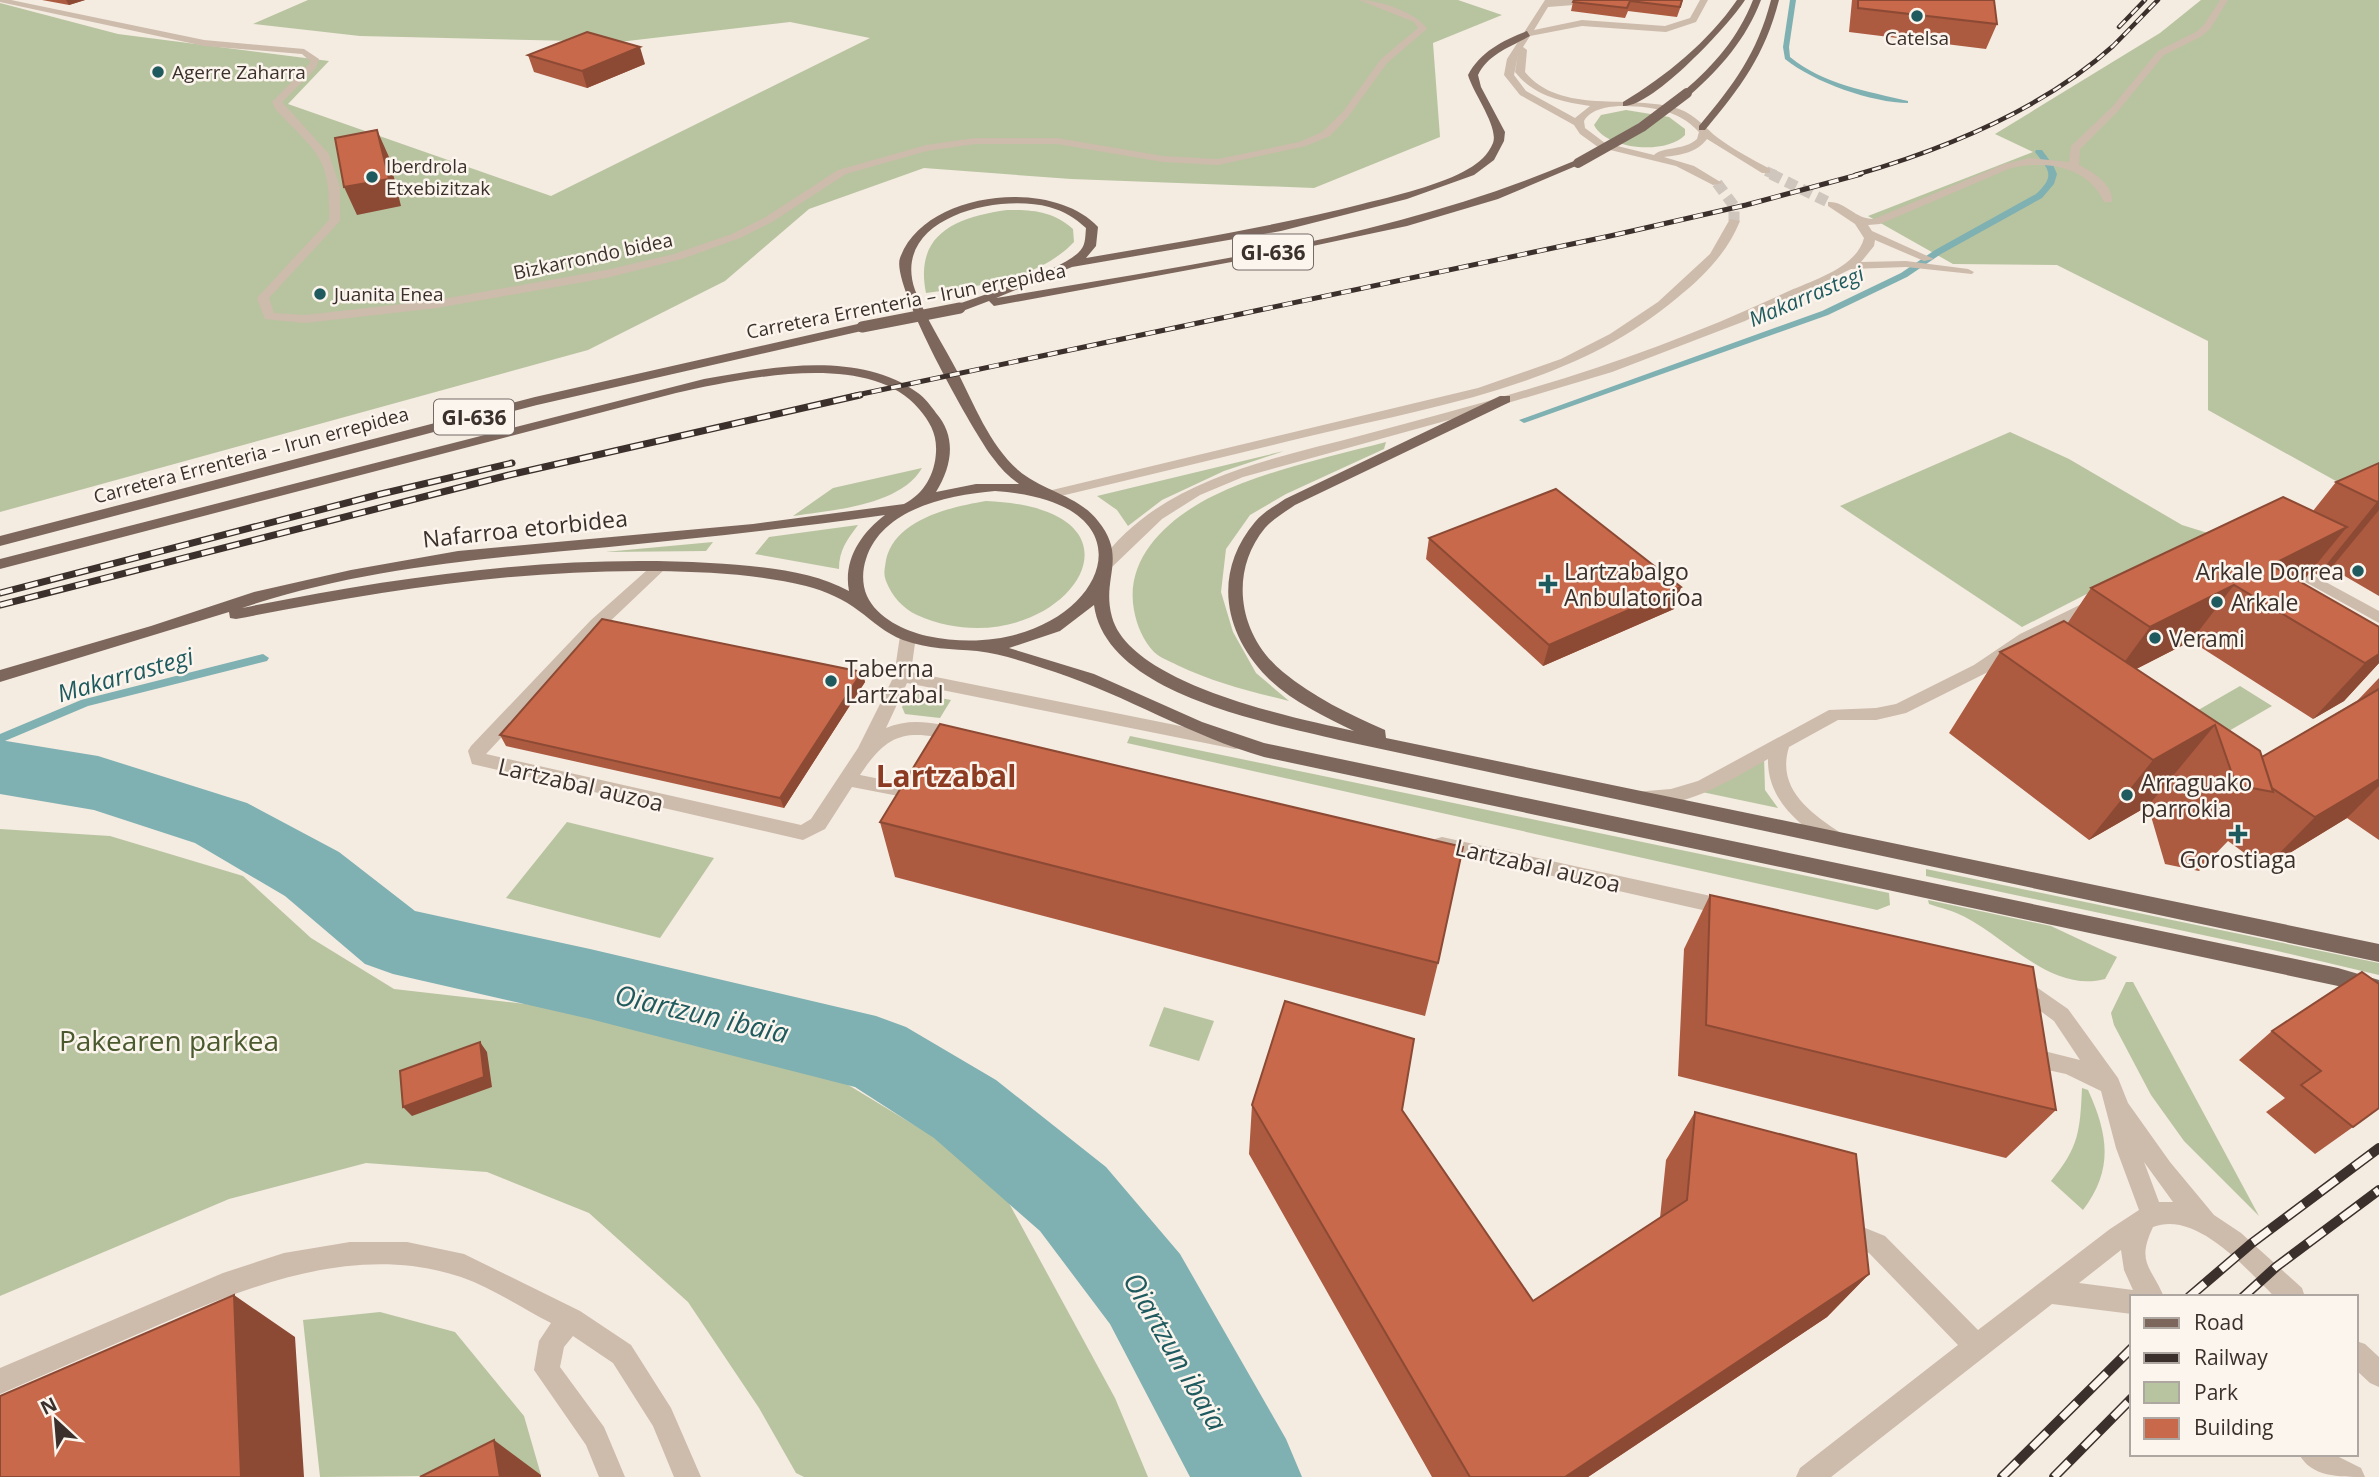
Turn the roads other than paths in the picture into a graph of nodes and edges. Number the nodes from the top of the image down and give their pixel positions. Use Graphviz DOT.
graph roads {
  1 [pos="0,0"];
  2 [pos="1363,0"];
  3 [pos="1573,0"];
  4 [pos="1703,0"];
  5 [pos="1741,0"];
  6 [pos="1757,0"];
  7 [pos="1775,0"];
  8 [pos="2224,0"];
  9 [pos="1548,3"];
  10 [pos="1526,36"];
  11 [pos="1612,104"];
  12 [pos="1626,104"];
  13 [pos="1578,123"];
  14 [pos="1703,130"];
  15 [pos="1642,153"];
  16 [pos="2074,166"];
  17 [pos="1766,170"];
  18 [pos="1717,183"];
  19 [pos="2108,200"];
  20 [pos="1832,204"];
  21 [pos="1734,221"];
  22 [pos="1864,228"];
  23 [pos="1069,265"];
  24 [pos="1849,266"];
  25 [pos="960,309"];
  26 [pos="1505,399"];
  27 [pos="1044,493"];
  28 [pos="924,499"];
  29 [pos="905,508"];
  30 [pos="0,541"];
  31 [pos="2273,558"];
  32 [pos="0,564"];
  33 [pos="1106,565"];
  34 [pos="660,566"];
  35 [pos="1101,583"];
  36 [pos="2110,595"];
  37 [pos="867,608"];
  38 [pos="2379,618"];
  39 [pos="157,630"];
  40 [pos="908,636"];
  41 [pos="979,646"];
  42 [pos="1980,669"];
  43 [pos="2016,669"];
  44 [pos="0,676"];
  45 [pos="902,676"];
  46 [pos="975,739"];
  47 [pos="1782,742"];
  48 [pos="1236,743"];
  49 [pos="866,751"];
  50 [pos="1435,754"];
  51 [pos="848,779"];
  52 [pos="914,792"];
  53 [pos="1633,796"];
  54 [pos="1834,838"];
  55 [pos="1420,839"];
  56 [pos="1744,911"];
  57 [pos="2379,953"];
  58 [pos="1998,973"];
  59 [pos="2379,989"];
  60 [pos="2014,1054"];
  61 [pos="2113,1093"];
  62 [pos="2149,1218"];
  63 [pos="2205,1222"];
  64 [pos="1832,1227"];
  65 [pos="2150,1295"];
  66 [pos="2291,1295"];
  67 [pos="2038,1298"];
  68 [pos="2130,1302"];
  69 [pos="571,1320"];
  70 [pos="1976,1346"];
  71 [pos="2358,1355"];
  72 [pos="2379,1374"];
  73 [pos="0,1381"];
  74 [pos="2314,1456"];
  75 [pos="612,1477"];
  76 [pos="688,1477"];
  77 [pos="1809,1477"];
  78 [pos="2352,1477"];
  1 -- 2 [label="street, Bizkarrondo bidea"];
  3 -- 9 [label="street"];
  4 -- 10 [label="street"];
  5 -- 12 [label="main road"];
  6 -- 25 [label="main road, Carretera Errenteria – Irun errepidea / GI-636, bridge"];
  7 -- 14 [label="main road"];
  8 -- 16 [label="street"];
  9 -- 10 [label="street"];
  10 -- 11 [label="street"];
  10 -- 13 [label="street"];
  10 -- 23 [label="main road"];
  11 -- 12 [label="street"];
  11 -- 13 [label="street"];
  12 -- 14 [label="street"];
  13 -- 15 [label="street"];
  14 -- 15 [label="street"];
  14 -- 17 [label="street"];
  15 -- 18 [label="street"];
  16 -- 19 [label="street"];
  16 -- 22 [label="street"];
  20 -- 22 [label="street"];
  21 -- 27 [label="street"];
  22 -- 24 [label="street"];
  22 -- 24 [label="street"];
  23 -- 25 [label="main road"];
  23 -- 27 [label="main road"];
  24 -- 26 [label="street"];
  25 -- 30 [label="main road, Carretera Errenteria – Irun errepidea / GI-636, bridge"];
  26 -- 33 [label="street"];
  26 -- 50 [label="main road"];
  27 -- 28 [label="main road"];
  27 -- 33 [label="main road"];
  28 -- 29 [label="main road"];
  28 -- 32 [label="main road"];
  29 -- 37 [label="main road"];
  29 -- 39 [label="main road, Nafarroa etorbidea"];
  31 -- 38 [label="street"];
  33 -- 35 [label="main road"];
  34 -- 37 [label="main road, Nafarroa etorbidea"];
  34 -- 39 [label="main road, Nafarroa etorbidea"];
  34 -- 51 [label="street, Lartzabal auzoa"];
  35 -- 41 [label="main road"];
  35 -- 50 [label="main road"];
  36 -- 42 [label="street"];
  37 -- 40 [label="main road"];
  39 -- 44 [label="main road, Nafarroa etorbidea"];
  40 -- 41 [label="main road"];
  40 -- 45 [label="street, Lartzabal auzoa"];
  41 -- 48 [label="main road"];
  42 -- 43 [label="street"];
  42 -- 47 [label="street"];
  45 -- 48 [label="street"];
  45 -- 49 [label="street, Lartzabal auzoa"];
  46 -- 49 [label="street, Lartzabal auzoa"];
  47 -- 53 [label="street"];
  47 -- 54 [label="street"];
  48 -- 59 [label="main road"];
  49 -- 51 [label="street, Lartzabal auzoa"];
  50 -- 53 [label="main road"];
  51 -- 52 [label="street"];
  53 -- 54 [label="main road"];
  54 -- 57 [label="main road"];
  55 -- 56 [label="street, Lartzabal auzoa"];
  58 -- 61 [label="street"];
  60 -- 61 [label="street"];
  61 -- 62 [label="street"];
  61 -- 63 [label="street"];
  62 -- 63 [label="street"];
  62 -- 65 [label="street"];
  62 -- 67 [label="street"];
  63 -- 66 [label="street"];
  64 -- 70 [label="street"];
  67 -- 68 [label="street"];
  67 -- 70 [label="street"];
  69 -- 73 [label="street"];
  69 -- 75 [label="street"];
  69 -- 76 [label="street"];
  70 -- 77 [label="street"];
  71 -- 72 [label="street"];
  74 -- 78 [label="street"];
}
